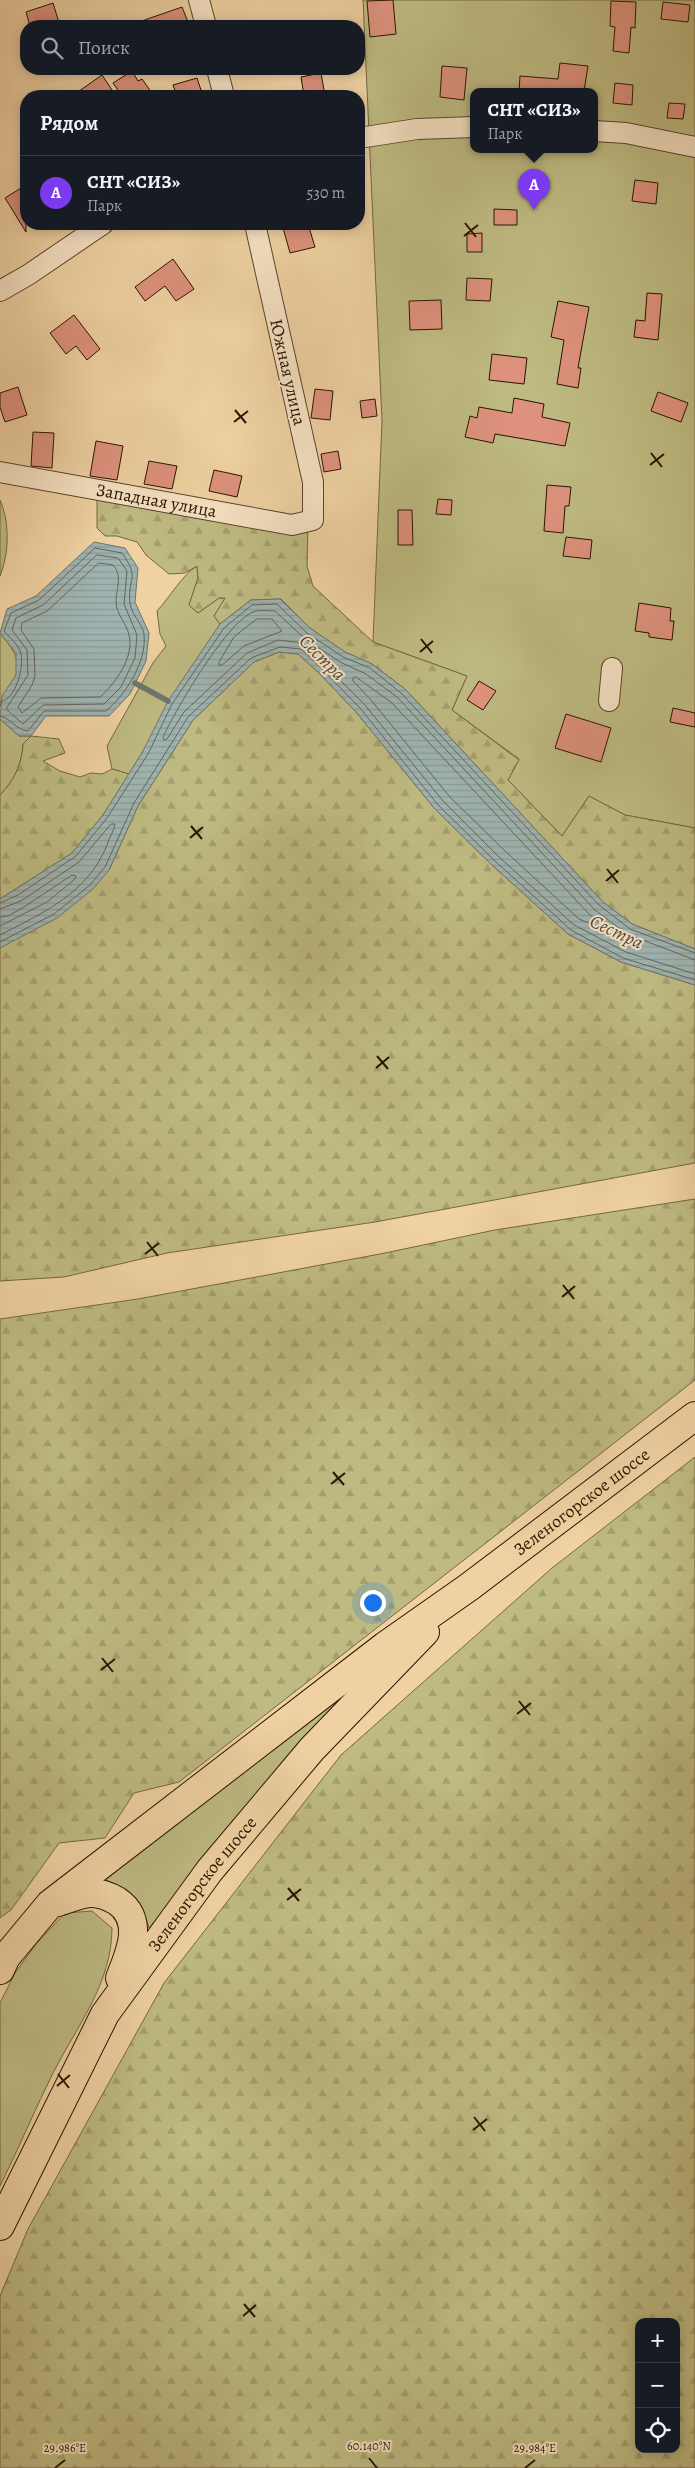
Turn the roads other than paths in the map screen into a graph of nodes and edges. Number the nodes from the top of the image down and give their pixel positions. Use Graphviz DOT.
graph roads {
  1 [pos="199,0"];
  2 [pos="204,20"];
  3 [pos="219,75"];
  4 [pos="222,90"];
  5 [pos="470,127"];
  6 [pos="598,130"];
  7 [pos="365,137"];
  8 [pos="695,147"];
  9 [pos="94,230"];
  10 [pos="255,230"];
  11 [pos="0,291"];
  12 [pos="0,472"];
  13 [pos="313,520"];
  14 [pos="612,668"];
  15 [pos="609,701"];
  16 [pos="695,1416"];
  17 [pos="469,1588"];
  18 [pos="50,1904"];
  19 [pos="0,1970"];
  20 [pos="105,2014"];
  21 [pos="0,2226"];
  1 -- 2 [label="street"];
  3 -- 4 [label="street"];
  5 -- 7 [label="street"];
  6 -- 8 [label="street"];
  9 -- 11 [label="street"];
  10 -- 13 [label="street, Южная улица"];
  12 -- 13 [label="street, Западная улица"];
  14 -- 15 [label="street"];
  16 -- 17 [label="highway, Зеленогорское шоссе"];
  17 -- 18 [label="highway, Зеленогорское шоссе"];
  17 -- 20 [label="highway, Зеленогорское шоссе"];
  18 -- 19 [label="highway, Зеленогорское шоссе"];
  18 -- 20 [label="highway"];
  20 -- 21 [label="highway, Зеленогорское шоссе"];
}
